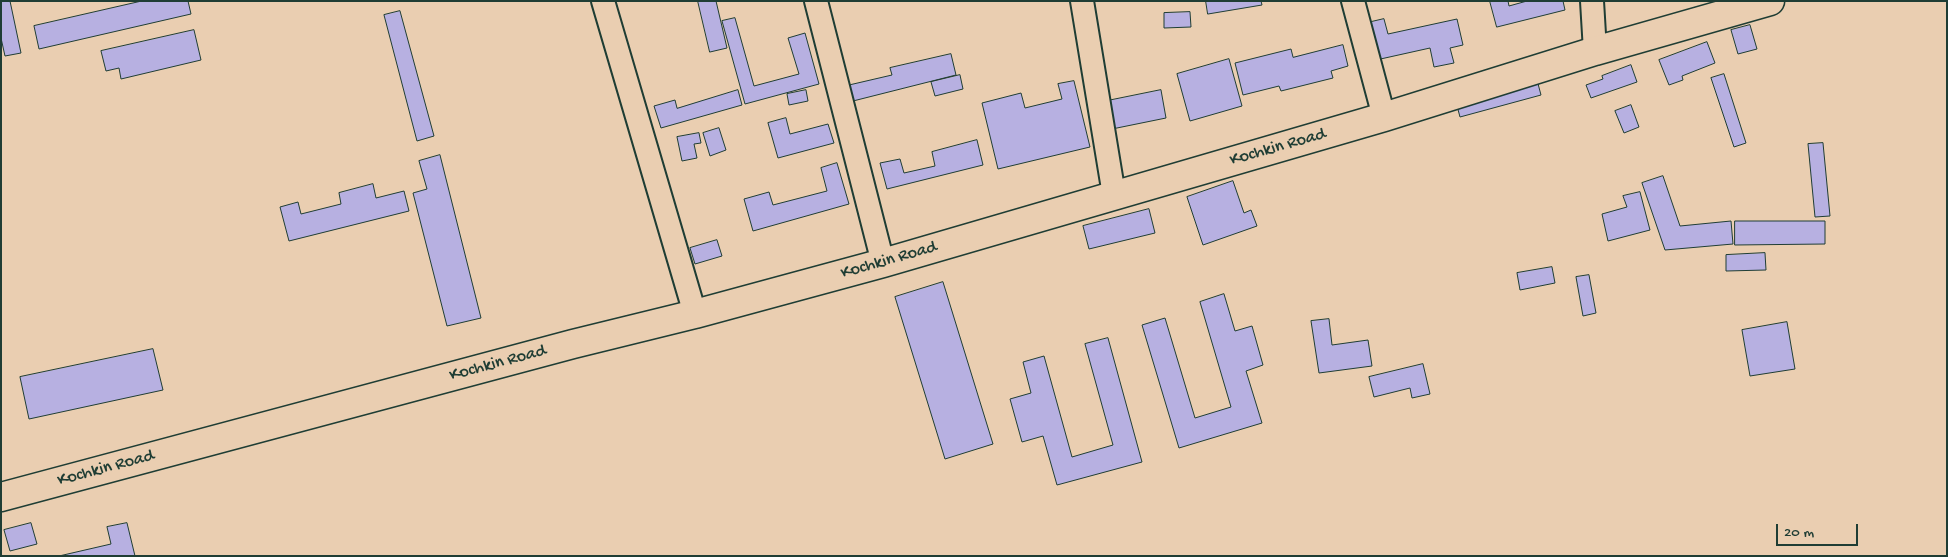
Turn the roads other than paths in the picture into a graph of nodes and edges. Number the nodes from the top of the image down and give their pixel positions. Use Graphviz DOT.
graph roads {
  1 [pos="603,1"];
  2 [pos="816,1"];
  3 [pos="1082,1"];
  4 [pos="1353,1"];
  5 [pos="1592,1"];
  6 [pos="1770,1"];
  7 [pos="1595,51"];
  8 [pos="1384,117"];
  9 [pos="1114,195"];
  10 [pos="883,264"];
  11 [pos="695,314"];
  12 [pos="1,497"];
  1 -- 11 [label="street"];
  2 -- 10 [label="street"];
  3 -- 9 [label="street"];
  4 -- 8 [label="street"];
  5 -- 7 [label="street"];
  6 -- 7 [label="main road, Kochkin Road"];
  7 -- 8 [label="main road, Kochkin Road"];
  8 -- 9 [label="main road, Kochkin Road"];
  9 -- 10 [label="main road, Kochkin Road"];
  10 -- 11 [label="main road, Kochkin Road"];
  11 -- 12 [label="main road, Kochkin Road"];
}
